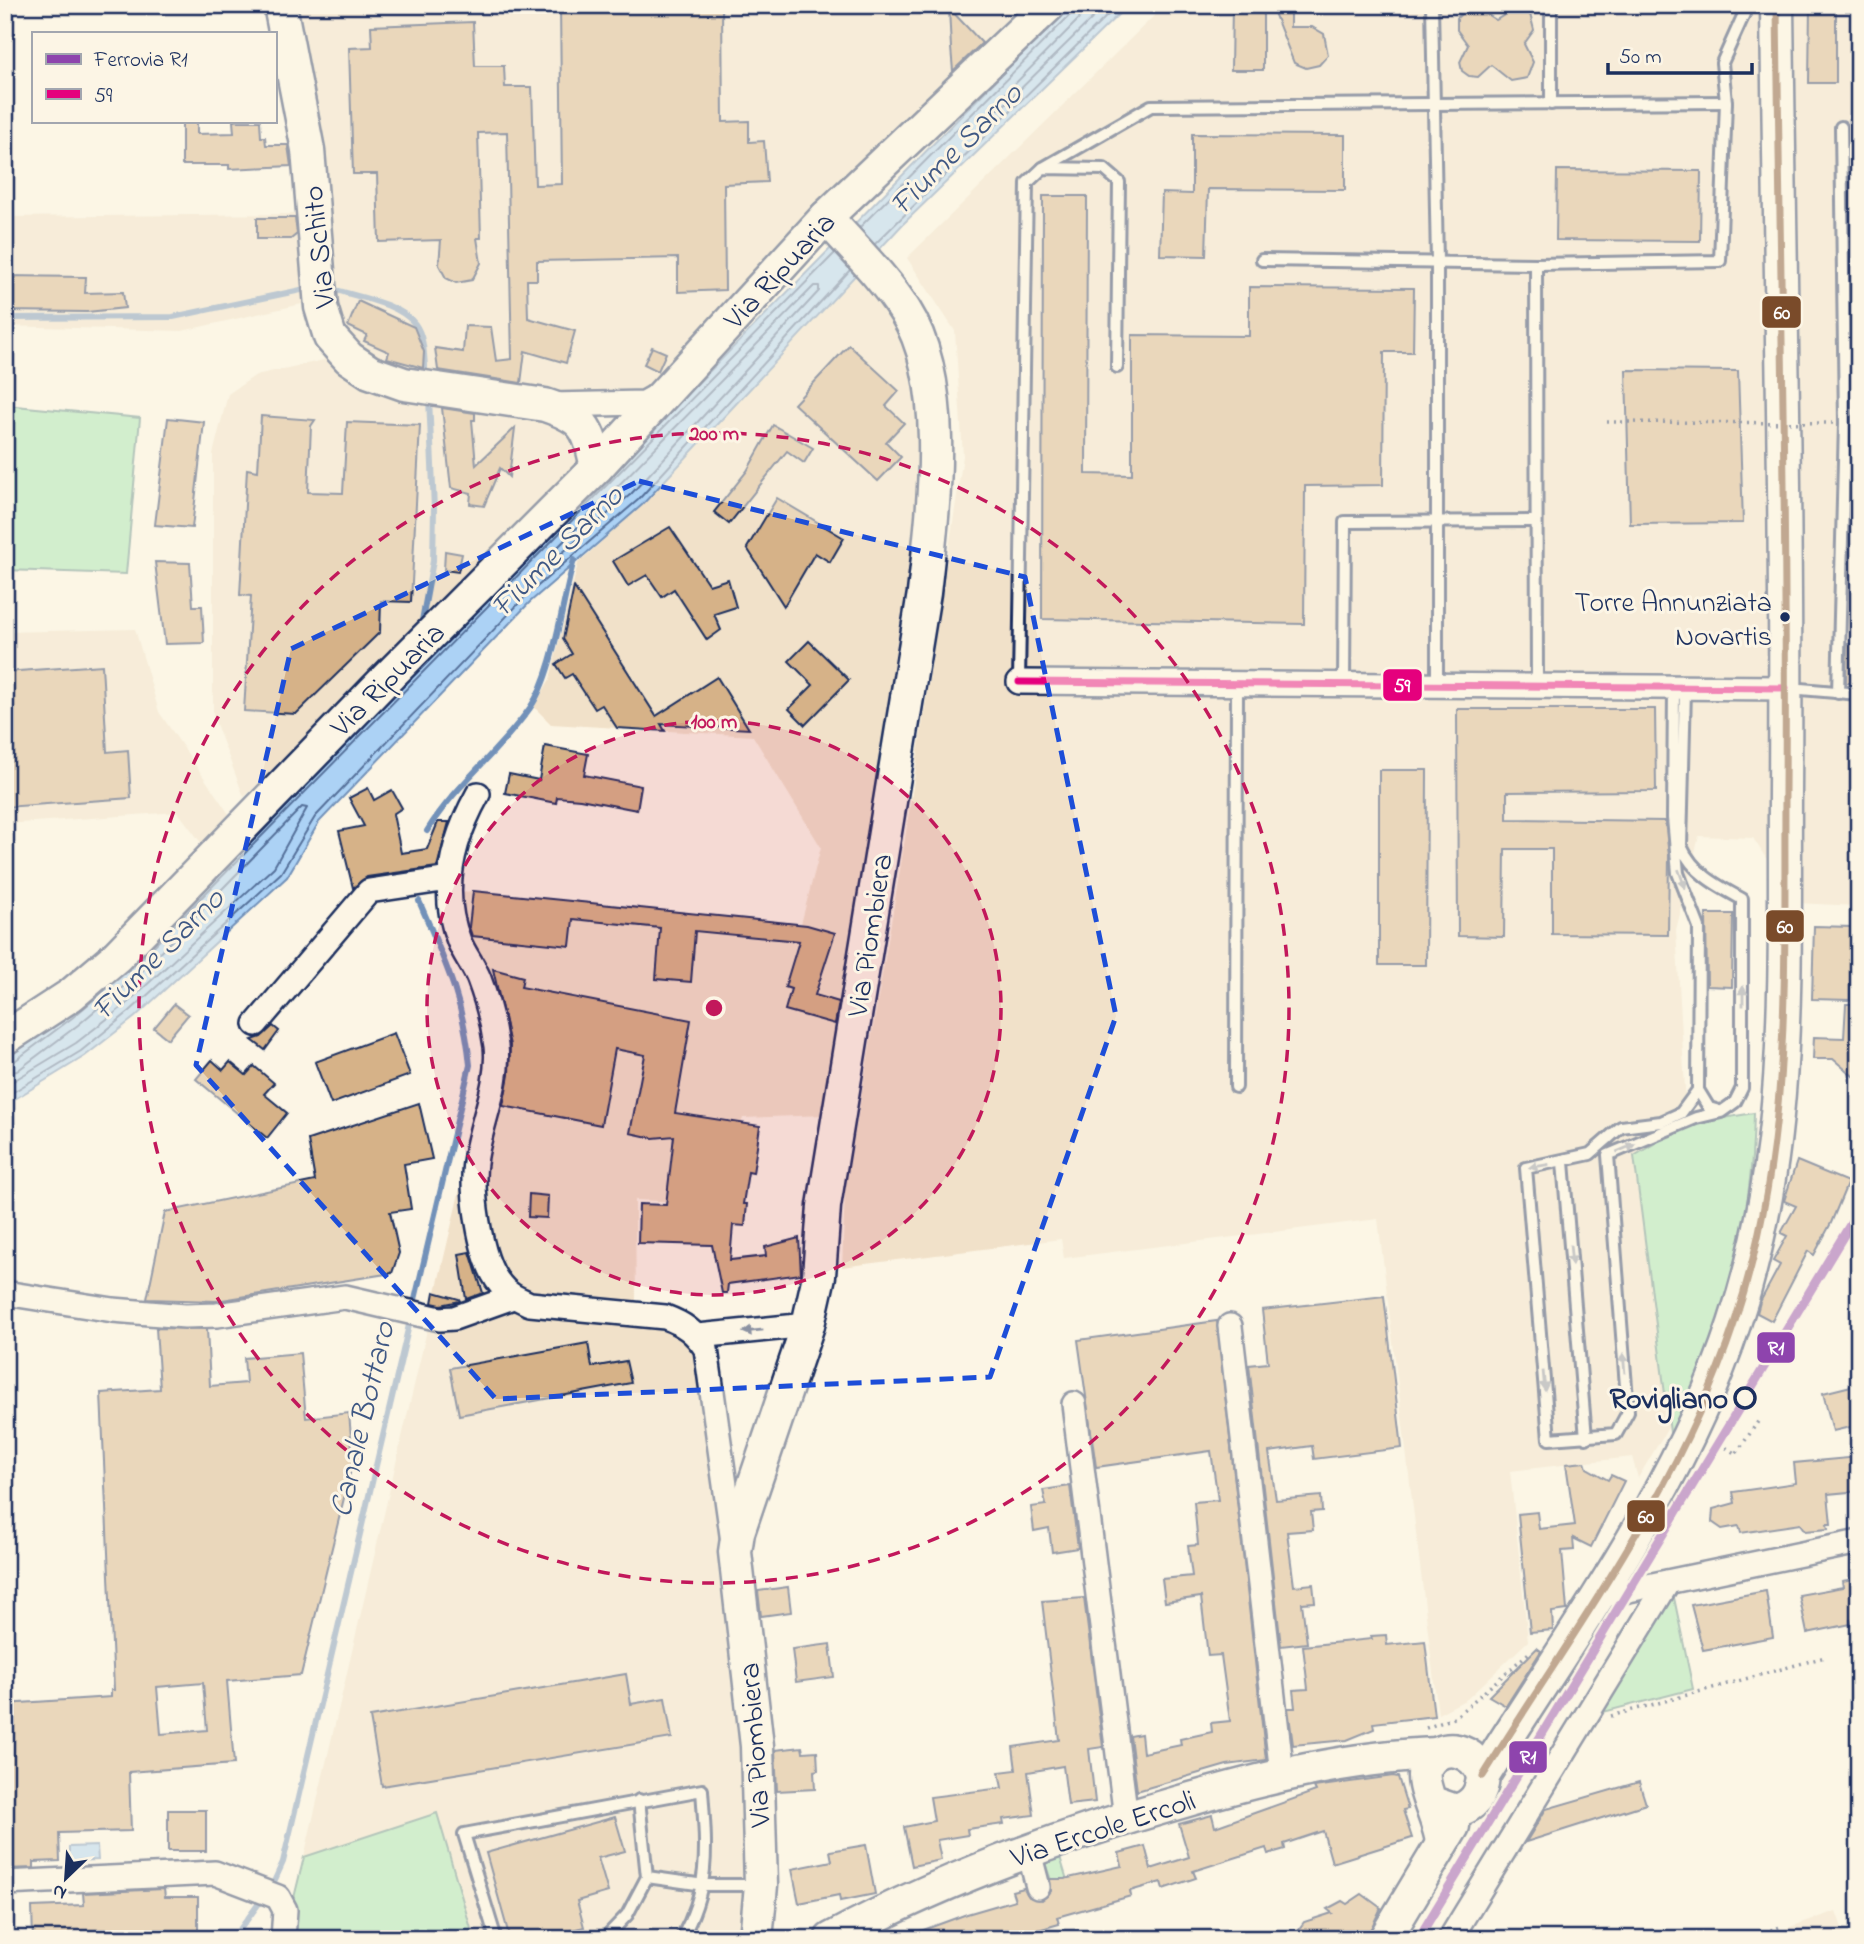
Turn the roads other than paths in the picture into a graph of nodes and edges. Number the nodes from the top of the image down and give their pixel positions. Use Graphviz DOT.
graph roads {
  1 [pos="280,5"];
  2 [pos="1049,5"];
  3 [pos="1432,5"];
  4 [pos="1550,5"];
  5 [pos="1744,5"];
  6 [pos="1777,5"];
  7 [pos="1726,102"];
  8 [pos="1551,104"];
  9 [pos="1433,105"];
  10 [pos="1841,127"];
  11 [pos="1043,168"];
  12 [pos="826,217"];
  13 [pos="1262,260"];
  14 [pos="1437,262"];
  15 [pos="1536,264"];
  16 [pos="1117,367"];
  17 [pos="668,390"];
  18 [pos="545,405"];
  19 [pos="597,467"];
  20 [pos="1536,521"];
  21 [pos="1438,522"];
  22 [pos="1019,682"];
  23 [pos="1237,684"];
  24 [pos="1344,685"];
  25 [pos="1437,687"];
  26 [pos="1536,688"];
  27 [pos="1786,688"];
  28 [pos="1679,689"];
  29 [pos="1838,693"];
  30 [pos="1859,694"];
  31 [pos="478,794"];
  32 [pos="449,879"];
  33 [pos="256,1024"];
  34 [pos="5,1038"];
  35 [pos="1236,1087"];
  36 [pos="1698,1090"];
  37 [pos="1721,1112"];
  38 [pos="1563,1162"];
  39 [pos="5,1293"];
  40 [pos="513,1297"];
  41 [pos="808,1325"];
  42 [pos="1230,1326"];
  43 [pos="698,1336"];
  44 [pos="1074,1404"];
  45 [pos="1586,1438"];
  46 [pos="1859,1542"];
  47 [pos="735,1552"];
  48 [pos="1668,1582"];
  49 [pos="1595,1597"];
  50 [pos="1452,1753"];
  51 [pos="1388,1759"];
  52 [pos="1282,1774"];
  53 [pos="1428,1796"];
  54 [pos="639,1800"];
  55 [pos="1464,1809"];
  56 [pos="1126,1818"];
  57 [pos="1442,1843"];
  58 [pos="1029,1852"];
  59 [pos="647,1877"];
  60 [pos="5,1883"];
  61 [pos="704,1885"];
  62 [pos="761,1885"];
  63 [pos="1038,1886"];
  64 [pos="283,1939"];
  65 [pos="496,1939"];
  66 [pos="604,1939"];
  67 [pos="681,1939"];
  68 [pos="756,1939"];
  69 [pos="831,1939"];
  70 [pos="1385,1939"];
  71 [pos="1450,1939"];
  1 -- 18 [label="street, Via Schito"];
  2 -- 12 [label="street, Via Ripuaria"];
  3 -- 9 [label="lane"];
  4 -- 8 [label="lane"];
  5 -- 7 [label="lane"];
  6 -- 27 [label="street"];
  7 -- 8 [label="lane"];
  7 -- 15 [label="lane"];
  8 -- 9 [label="lane"];
  9 -- 11 [label="lane"];
  9 -- 14 [label="lane"];
  10 -- 29 [label="lane"];
  11 -- 16 [label="lane"];
  11 -- 22 [label="lane"];
  12 -- 17 [label="street, Via Ripuaria"];
  12 -- 41 [label="street, Via Piombiera"];
  13 -- 14 [label="lane"];
  14 -- 15 [label="lane"];
  14 -- 21 [label="lane"];
  15 -- 20 [label="lane"];
  17 -- 18 [label="street"];
  17 -- 19 [label="street, Via Ripuaria"];
  18 -- 19 [label="street, Via Schito"];
  19 -- 34 [label="street, Via Ripuaria"];
  20 -- 21 [label="lane"];
  20 -- 26 [label="lane"];
  21 -- 24 [label="lane"];
  21 -- 25 [label="lane"];
  22 -- 23 [label="street"];
  23 -- 24 [label="street"];
  23 -- 35 [label="lane"];
  24 -- 25 [label="street"];
  25 -- 26 [label="street"];
  26 -- 28 [label="street"];
  27 -- 28 [label="street"];
  27 -- 29 [label="lane"];
  27 -- 49 [label="street"];
  28 -- 36 [label="lane, one-way"];
  37 -- 28 [label="lane, one-way"];
  29 -- 30 [label="lane"];
  31 -- 32 [label="street"];
  32 -- 33 [label="street"];
  32 -- 40 [label="street"];
  36 -- 37 [label="lane"];
  36 -- 38 [label="lane"];
  45 -- 37 [label="lane, one-way"];
  38 -- 45 [label="lane, one-way"];
  38 -- 45 [label="lane, one-way"];
  39 -- 40 [label="street"];
  40 -- 43 [label="street"];
  41 -- 43 [label="street, one-way"];
  41 -- 47 [label="street, Via Piombiera"];
  42 -- 52 [label="street"];
  43 -- 47 [label="street, Via Piombiera"];
  44 -- 56 [label="street"];
  46 -- 48 [label="street"];
  47 -- 62 [label="street, Via Piombiera"];
  48 -- 49 [label="street"];
  48 -- 71 [label="street"];
  49 -- 50 [label="street, Via Ercole Ercoli"];
  50 -- 51 [label="street, Via Ercole Ercoli"];
  50 -- 53 [label="street"];
  50 -- 55 [label="street"];
  51 -- 52 [label="street, Via Ercole Ercoli"];
  51 -- 53 [label="street"];
  52 -- 56 [label="street, Via Ercole Ercoli"];
  53 -- 55 [label="street"];
  53 -- 57 [label="street"];
  54 -- 59 [label="lane"];
  54 -- 61 [label="lane"];
  54 -- 65 [label="lane"];
  55 -- 57 [label="street"];
  56 -- 58 [label="street, Via Ercole Ercoli"];
  57 -- 70 [label="street"];
  58 -- 63 [label="street"];
  58 -- 69 [label="street, Via Ercole Ercoli"];
  59 -- 61 [label="lane"];
  59 -- 66 [label="lane"];
  60 -- 64 [label="street"];
  61 -- 62 [label="lane"];
  61 -- 67 [label="lane"];
  62 -- 68 [label="street, Via Piombiera"];
}
